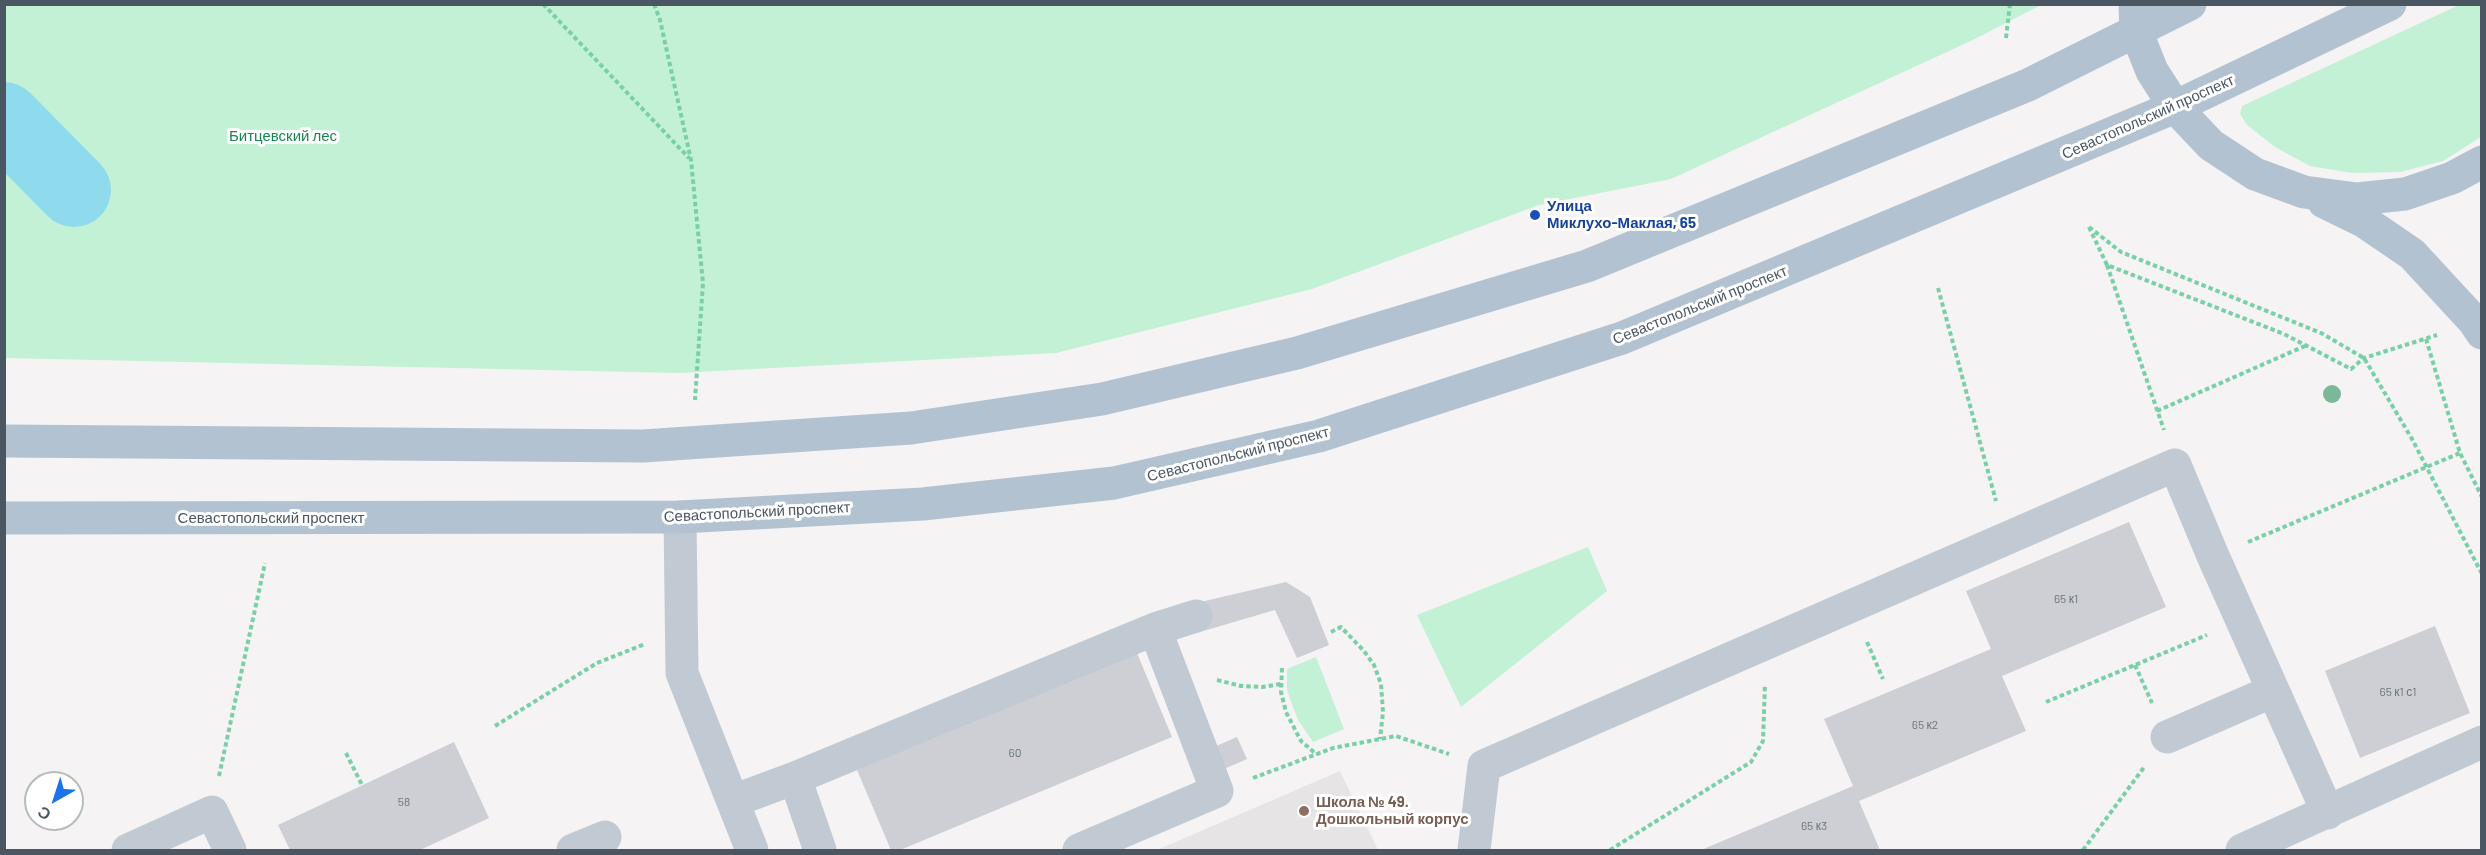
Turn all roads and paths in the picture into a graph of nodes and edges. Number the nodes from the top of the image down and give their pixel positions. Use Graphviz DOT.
graph roads {
  1 [pos="543,4"];
  2 [pos="654,4"];
  3 [pos="2010,4"];
  4 [pos="2190,4"];
  5 [pos="2390,4"];
  6 [pos="2136,18"];
  7 [pos="2006,38"];
  8 [pos="2175,107"];
  9 [pos="691,160"];
  10 [pos="2481,162"];
  11 [pos="2304,192"];
  12 [pos="2107,265"];
  13 [pos="1938,288"];
  14 [pos="2443,333"];
  15 [pos="2481,333"];
  16 [pos="2426,339"];
  17 [pos="2306,346"];
  18 [pos="2364,358"];
  19 [pos="695,400"];
  20 [pos="2157,411"];
  21 [pos="4,441"];
  22 [pos="2460,453"];
  23 [pos="2175,465"];
  24 [pos="2427,467"];
  25 [pos="2481,497"];
  26 [pos="680,517"];
  27 [pos="4,518"];
  28 [pos="2006,537"];
  29 [pos="2213,556"];
  30 [pos="266,563"];
  31 [pos="2481,574"];
  32 [pos="1196,616"];
  33 [pos="2241,621"];
  34 [pos="682,629"];
  35 [pos="1155,629"];
  36 [pos="1331,632"];
  37 [pos="1767,642"];
  38 [pos="1282,668"];
  39 [pos="1281,684"];
  40 [pos="1262,687"];
  41 [pos="2273,691"];
  42 [pos="2046,702"];
  43 [pos="495,726"];
  44 [pos="2167,737"];
  45 [pos="1380,739"];
  46 [pos="2481,742"];
  47 [pos="346,753"];
  48 [pos="1316,754"];
  49 [pos="1484,766"];
  50 [pos="795,778"];
  51 [pos="362,785"];
  52 [pos="1218,791"];
  53 [pos="733,801"];
  54 [pos="212,812"];
  55 [pos="2328,813"];
  56 [pos="605,837"];
  57 [pos="128,850"];
  58 [pos="230,850"];
  59 [pos="573,850"];
  60 [pos="752,850"];
  61 [pos="820,850"];
  62 [pos="1079,850"];
  63 [pos="1474,850"];
  64 [pos="1610,850"];
  65 [pos="2084,850"];
  66 [pos="2242,850"];
  1 -- 9 [label="path"];
  2 -- 9 [label="path"];
  3 -- 7 [label="path"];
  4 -- 6 [label="main road"];
  5 -- 8 [label="main road, Севастопольский проспект"];
  6 -- 8 [label="main road"];
  6 -- 21 [label="main road"];
  8 -- 11 [label="main road"];
  8 -- 26 [label="main road, Севастопольский проспект"];
  9 -- 19 [label="path"];
  10 -- 11 [label="main road"];
  11 -- 15 [label="main road"];
  12 -- 17 [label="path"];
  12 -- 18 [label="path"];
  12 -- 20 [label="path"];
  13 -- 28 [label="path"];
  14 -- 16 [label="path"];
  16 -- 18 [label="path"];
  16 -- 22 [label="path"];
  17 -- 18 [label="path"];
  17 -- 20 [label="path"];
  18 -- 24 [label="path"];
  20 -- 23 [label="path"];
  22 -- 24 [label="path"];
  22 -- 25 [label="path"];
  23 -- 28 [label="lane"];
  23 -- 29 [label="lane"];
  24 -- 29 [label="path"];
  24 -- 31 [label="path"];
  26 -- 27 [label="main road, Севастопольский проспект"];
  26 -- 34 [label="lane"];
  28 -- 37 [label="lane"];
  29 -- 33 [label="lane"];
  30 -- 54 [label="path"];
  32 -- 35 [label="lane"];
  33 -- 41 [label="lane"];
  33 -- 42 [label="path"];
  34 -- 43 [label="path"];
  34 -- 53 [label="lane"];
  35 -- 50 [label="lane"];
  35 -- 52 [label="lane"];
  36 -- 45 [label="path"];
  37 -- 49 [label="lane"];
  37 -- 64 [label="path"];
  38 -- 39 [label="path"];
  39 -- 40 [label="path"];
  39 -- 48 [label="path"];
  41 -- 44 [label="lane"];
  41 -- 55 [label="lane"];
  44 -- 65 [label="path"];
  45 -- 48 [label="path"];
  45 -- 49 [label="path"];
  46 -- 55 [label="lane"];
  47 -- 51 [label="path"];
  48 -- 52 [label="path"];
  49 -- 63 [label="lane"];
  50 -- 53 [label="lane"];
  50 -- 61 [label="lane"];
  52 -- 62 [label="lane"];
  53 -- 60 [label="lane"];
  54 -- 57 [label="lane"];
  54 -- 58 [label="lane"];
  55 -- 66 [label="lane"];
  56 -- 59 [label="lane"];
}
